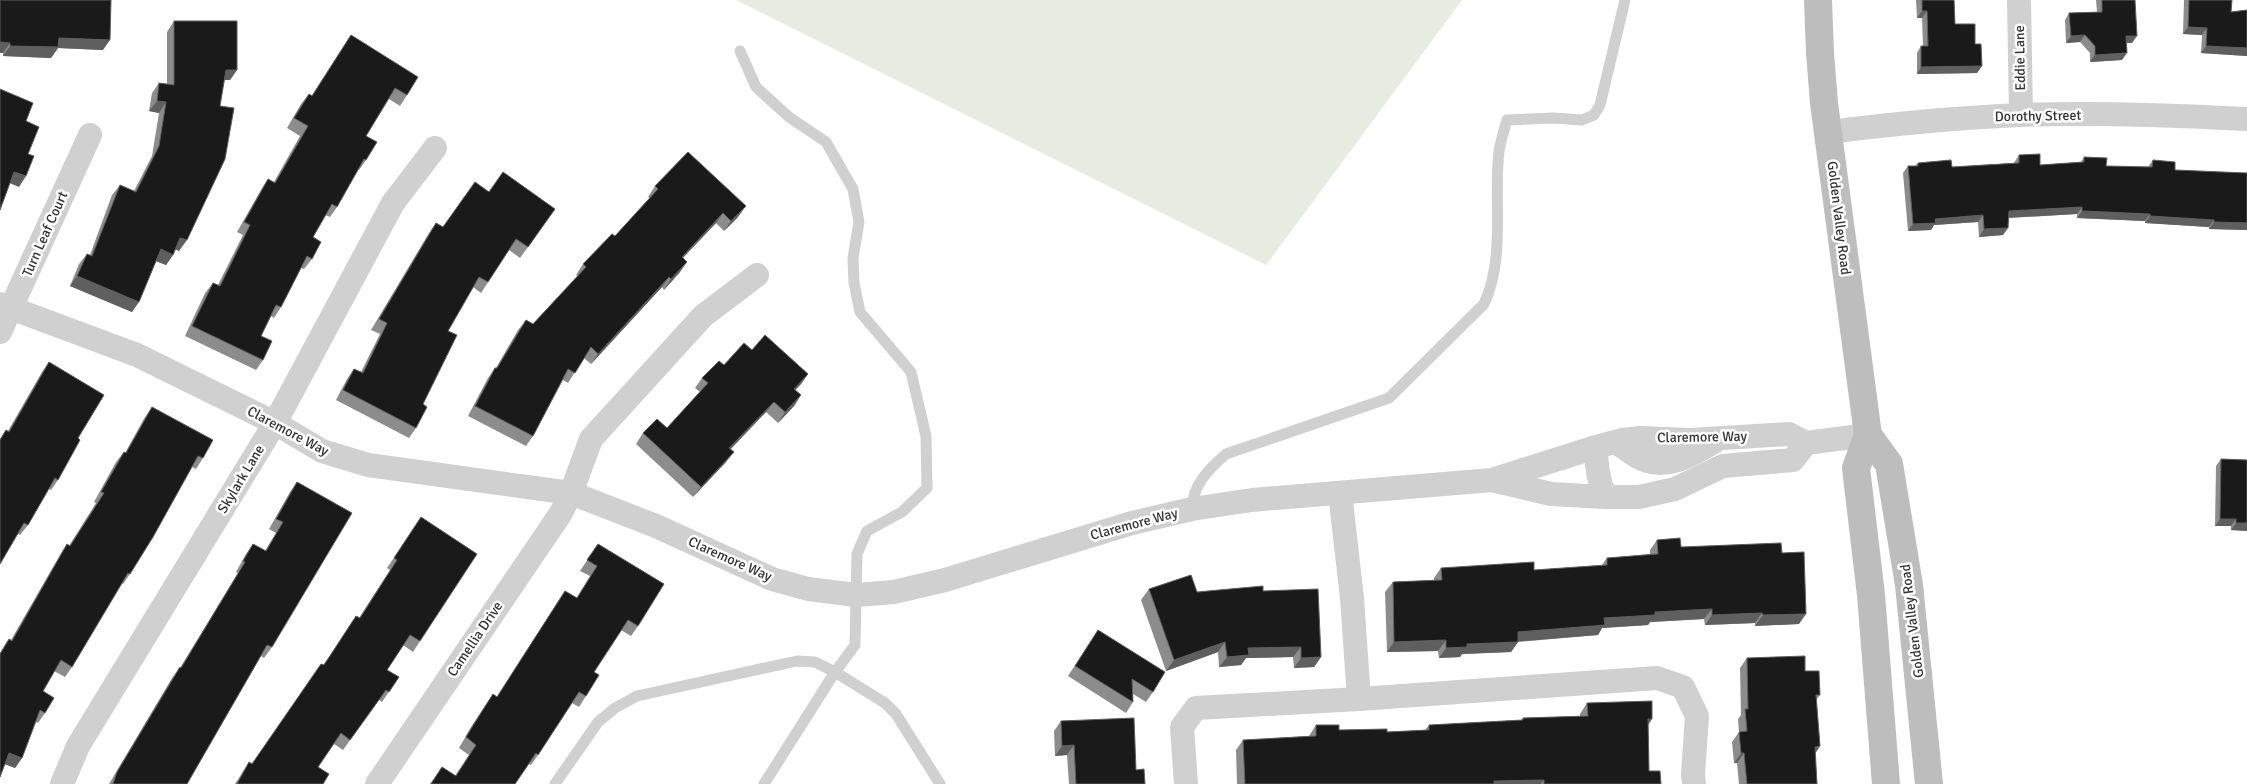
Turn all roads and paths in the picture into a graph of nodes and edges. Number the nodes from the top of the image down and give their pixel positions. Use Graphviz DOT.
graph roads {
  1 [pos="1625,0"];
  2 [pos="1818,0"];
  3 [pos="2019,0"];
  4 [pos="740,51"];
  5 [pos="2020,115"];
  6 [pos="2247,119"];
  7 [pos="1829,132"];
  8 [pos="90,135"];
  9 [pos="435,148"];
  10 [pos="757,275"];
  11 [pos="6,306"];
  12 [pos="0,332"];
  13 [pos="275,422"];
  14 [pos="1868,435"];
  15 [pos="1806,443"];
  16 [pos="1606,444"];
  17 [pos="1492,480"];
  18 [pos="571,493"];
  19 [pos="1340,493"];
  20 [pos="1605,498"];
  21 [pos="1192,509"];
  22 [pos="857,594"];
  23 [pos="835,672"];
  24 [pos="1359,699"];
  25 [pos="62,784"];
  26 [pos="377,784"];
  27 [pos="555,784"];
  28 [pos="764,784"];
  29 [pos="940,784"];
  30 [pos="1186,784"];
  31 [pos="1694,784"];
  32 [pos="1886,784"];
  33 [pos="1929,784"];
  1 -- 21 [label="lane"];
  2 -- 7 [label="main road, Golden Valley Road"];
  3 -- 5 [label="street, Eddie Lane"];
  4 -- 22 [label="lane"];
  5 -- 6 [label="street, Dorothy Street"];
  5 -- 7 [label="street, Dorothy Street"];
  7 -- 14 [label="main road, Golden Valley Road"];
  8 -- 11 [label="street, Turn Leaf Court"];
  9 -- 13 [label="street, Skylark Lane"];
  10 -- 18 [label="street, Camellia Drive"];
  11 -- 12 [label="street, Turn Leaf Court"];
  11 -- 13 [label="street, Claremore Way"];
  13 -- 18 [label="street, Claremore Way"];
  13 -- 25 [label="street, Skylark Lane"];
  14 -- 15 [label="street, Claremore Way"];
  14 -- 32 [label="main road, Golden Valley Road"];
  14 -- 33 [label="main road, Golden Valley Road"];
  15 -- 16 [label="street, Claremore Way"];
  15 -- 20 [label="street, Claremore Way"];
  16 -- 17 [label="street, Claremore Way"];
  16 -- 20 [label="street"];
  17 -- 19 [label="street, Claremore Way"];
  17 -- 20 [label="street, Claremore Way"];
  18 -- 22 [label="street, Claremore Way"];
  18 -- 26 [label="street, Camellia Drive"];
  19 -- 21 [label="street, Claremore Way"];
  19 -- 24 [label="street"];
  21 -- 22 [label="street, Claremore Way"];
  22 -- 23 [label="lane"];
  23 -- 27 [label="lane"];
  23 -- 28 [label="lane"];
  23 -- 29 [label="lane"];
  24 -- 30 [label="street"];
  24 -- 31 [label="street"];
}
